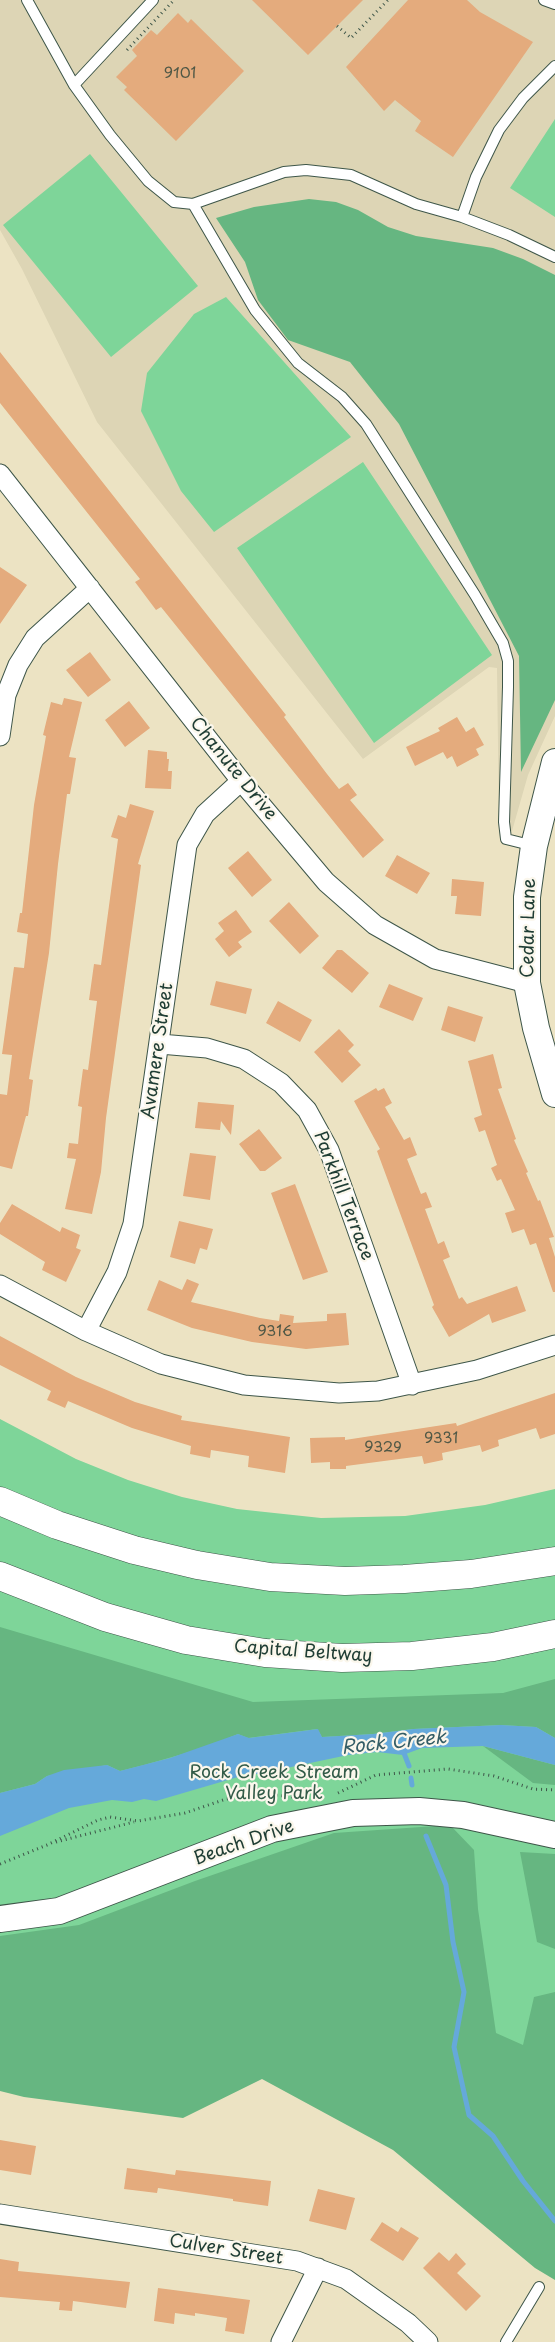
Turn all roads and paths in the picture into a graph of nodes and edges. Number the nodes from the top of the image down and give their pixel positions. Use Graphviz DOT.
graph roads {
  1 [pos="27,0"];
  2 [pos="153,0"];
  3 [pos="174,0"];
  4 [pos="388,0"];
  5 [pos="544,0"];
  6 [pos="555,4"];
  7 [pos="337,26"];
  8 [pos="128,50"];
  9 [pos="555,66"];
  10 [pos="74,85"];
  11 [pos="193,204"];
  12 [pos="462,217"];
  13 [pos="555,257"];
  14 [pos="0,474"];
  15 [pos="90,588"];
  16 [pos="0,736"];
  17 [pos="555,762"];
  18 [pos="242,781"];
  19 [pos="534,846"];
  20 [pos="527,983"];
  21 [pos="160,1044"];
  22 [pos="555,1094"];
  23 [pos="0,1285"];
  24 [pos="86,1332"];
  25 [pos="555,1345"];
  26 [pos="412,1385"];
  27 [pos="0,1501"];
  28 [pos="555,1560"];
  29 [pos="0,1576"];
  30 [pos="555,1634"];
  31 [pos="555,1790"];
  32 [pos="332,1795"];
  33 [pos="312,1800"];
  34 [pos="138,1821"];
  35 [pos="555,1835"];
  36 [pos="46,1845"];
  37 [pos="0,1864"];
  38 [pos="0,1919"];
  39 [pos="0,2214"];
  40 [pos="318,2268"];
  41 [pos="539,2287"];
  42 [pos="281,2342"];
  43 [pos="428,2342"];
  44 [pos="506,2342"];
  1 -- 10 [label="lane"];
  2 -- 10 [label="lane"];
  3 -- 8 [label="path"];
  4 -- 7 [label="path"];
  5 -- 6 [label="lane"];
  9 -- 12 [label="lane"];
  10 -- 11 [label="lane"];
  11 -- 12 [label="lane"];
  11 -- 19 [label="lane"];
  12 -- 13 [label="lane"];
  14 -- 15 [label="street, Chanute Drive"];
  15 -- 16 [label="street"];
  15 -- 18 [label="street, Chanute Drive"];
  17 -- 19 [label="street, Cedar Lane"];
  18 -- 20 [label="street, Chanute Drive"];
  18 -- 21 [label="street, Avamere Street"];
  19 -- 20 [label="street, Cedar Lane"];
  20 -- 22 [label="street, Cedar Lane"];
  21 -- 24 [label="street, Avamere Street"];
  21 -- 26 [label="street, Parkhill Terrace"];
  23 -- 24 [label="street"];
  24 -- 26 [label="street"];
  25 -- 26 [label="street"];
  27 -- 28 [label="highway"];
  29 -- 30 [label="highway, Capital Beltway"];
  31 -- 32 [label="path"];
  33 -- 34 [label="path"];
  34 -- 36 [label="path"];
  34 -- 36 [label="path"];
  35 -- 38 [label="street, Beach Drive"];
  36 -- 37 [label="path"];
  39 -- 40 [label="street, Culver Street"];
  40 -- 42 [label="street"];
  40 -- 43 [label="street, Culver Street"];
  41 -- 44 [label="lane"];
}
